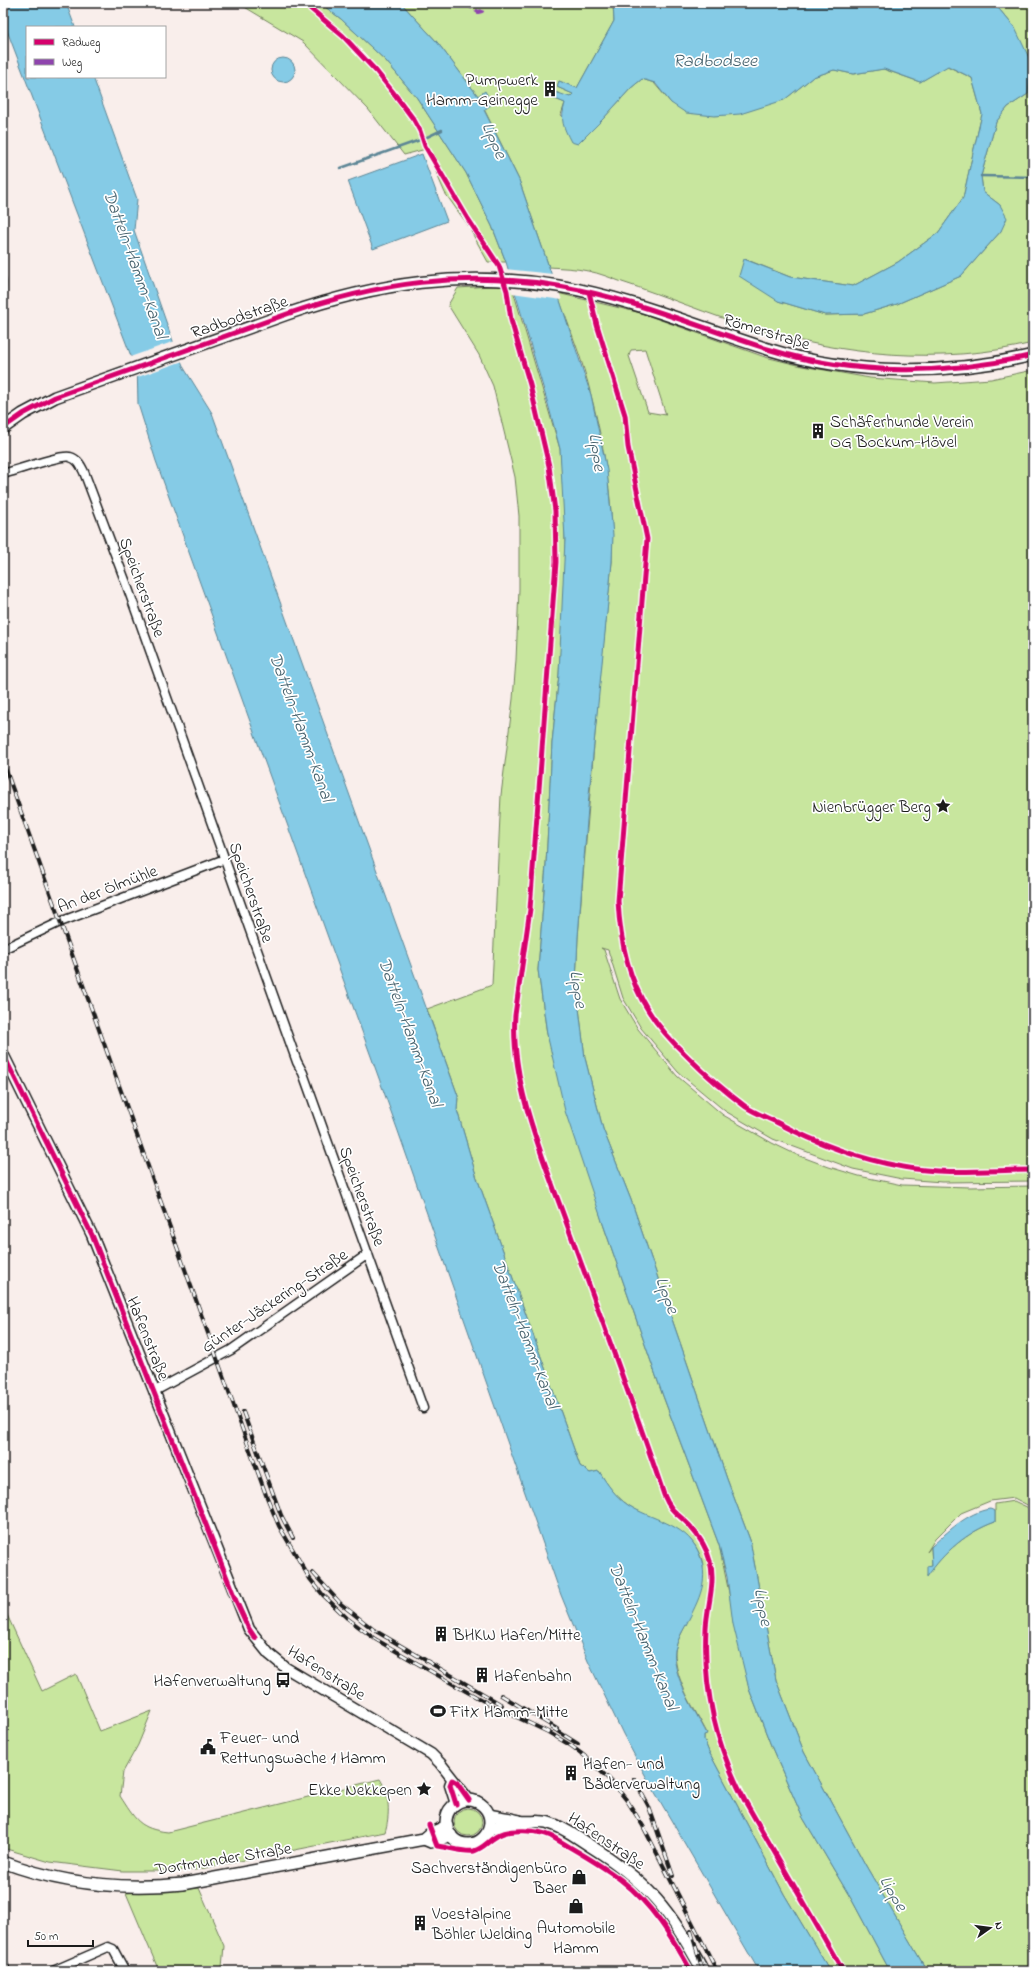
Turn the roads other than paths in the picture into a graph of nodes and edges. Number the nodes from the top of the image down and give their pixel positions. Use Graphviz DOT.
graph roads {
  1 [pos="498,279"];
  2 [pos="1033,355"];
  3 [pos="3,428"];
  4 [pos="3,474"];
  5 [pos="225,859"];
  6 [pos="3,949"];
  7 [pos="3,1054"];
  8 [pos="368,1254"];
  9 [pos="155,1391"];
  10 [pos="423,1408"];
  11 [pos="452,1780"];
  12 [pos="469,1800"];
  13 [pos="456,1804"];
  14 [pos="490,1815"];
  15 [pos="519,1821"];
  16 [pos="490,1828"];
  17 [pos="449,1831"];
  18 [pos="3,1862"];
  19 [pos="3,1965"];
  20 [pos="6,1971"];
  21 [pos="53,1971"];
  22 [pos="125,1971"];
  23 [pos="703,1971"];
  1 -- 2 [label="main road, Römerstraße"];
  1 -- 3 [label="main road, Radbodstraße"];
  4 -- 5 [label="street, Speicherstraße"];
  5 -- 6 [label="street, An der Ölmühle"];
  5 -- 8 [label="street, Speicherstraße"];
  7 -- 9 [label="street, Hafenstraße"];
  8 -- 9 [label="street, Günter-Jäckering-Straße"];
  8 -- 10 [label="street, Speicherstraße"];
  9 -- 11 [label="street, Hafenstraße"];
  11 -- 12 [label="street, Hafenstraße"];
  11 -- 13 [label="street, Hafenstraße"];
  12 -- 13 [label="main road"];
  12 -- 14 [label="main road"];
  13 -- 17 [label="main road"];
  14 -- 15 [label="main road, Hafenstraße"];
  14 -- 16 [label="main road"];
  15 -- 16 [label="main road, Hafenstraße"];
  15 -- 23 [label="main road, Hafenstraße"];
  16 -- 17 [label="main road"];
  17 -- 18 [label="main road, Dortmunder Straße"];
  19 -- 20 [label="street"];
  21 -- 22 [label="street"];
}
